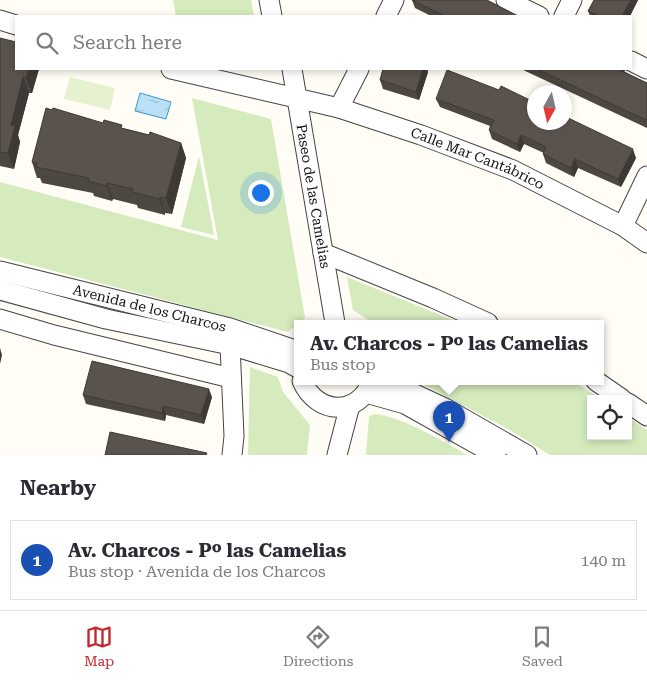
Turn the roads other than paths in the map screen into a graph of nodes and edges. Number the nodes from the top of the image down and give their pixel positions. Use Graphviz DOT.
graph roads {
  1 [pos="269,0"];
  2 [pos="280,0"];
  3 [pos="394,0"];
  4 [pos="506,0"];
  5 [pos="572,0"];
  6 [pos="272,15"];
  7 [pos="283,15"];
  8 [pos="386,15"];
  9 [pos="537,15"];
  10 [pos="564,15"];
  11 [pos="0,20"];
  12 [pos="15,25"];
  13 [pos="632,62"];
  14 [pos="647,69"];
  15 [pos="175,70"];
  16 [pos="281,70"];
  17 [pos="292,70"];
  18 [pos="358,70"];
  19 [pos="292,98"];
  20 [pos="339,108"];
  21 [pos="647,176"];
  22 [pos="623,226"];
  23 [pos="647,243"];
  24 [pos="323,253"];
  25 [pos="0,271"];
  26 [pos="0,290"];
  27 [pos="0,319"];
  28 [pos="324,320"];
  29 [pos="334,320"];
  30 [pos="481,320"];
  31 [pos="230,344"];
  32 [pos="294,350"];
  33 [pos="294,366"];
  34 [pos="232,378"];
  35 [pos="305,385"];
  36 [pos="396,385"];
  37 [pos="602,385"];
  38 [pos="369,387"];
  39 [pos="616,395"];
  40 [pos="350,405"];
  41 [pos="326,406"];
  42 [pos="632,406"];
  43 [pos="647,416"];
  44 [pos="338,450"];
  45 [pos="232,455"];
  46 [pos="496,455"];
  47 [pos="527,455"];
  1 -- 6 [label="street"];
  2 -- 7 [label="street"];
  3 -- 8 [label="street"];
  4 -- 9 [label="street"];
  5 -- 10 [label="street"];
  11 -- 12 [label="street"];
  13 -- 14 [label="street"];
  15 -- 19 [label="street, Calle Mar Cantábrico"];
  16 -- 19 [label="street, Paseo de las Camelias"];
  17 -- 19 [label="street, Paseo de las Camelias"];
  18 -- 20 [label="street"];
  19 -- 20 [label="street, Calle Mar Cantábrico"];
  19 -- 24 [label="street, Paseo de las Camelias"];
  19 -- 28 [label="street, Paseo de las Camelias"];
  20 -- 22 [label="street, Calle Mar Cantábrico"];
  21 -- 22 [label="street"];
  22 -- 23 [label="street, Calle Mar Cantábrico"];
  24 -- 29 [label="street, Paseo de las Camelias"];
  24 -- 30 [label="street"];
  25 -- 32 [label="street, Avenida de los Charcos"];
  26 -- 31 [label="street, Avenida de los Charcos"];
  27 -- 34 [label="street"];
  31 -- 33 [label="street, Avenida de los Charcos"];
  31 -- 34 [label="street"];
  34 -- 45 [label="street"];
  35 -- 41 [label="street"];
  36 -- 47 [label="street"];
  37 -- 39 [label="street"];
  38 -- 40 [label="street"];
  38 -- 46 [label="street"];
  40 -- 41 [label="street"];
  40 -- 44 [label="street"];
  41 -- 44 [label="street"];
  42 -- 43 [label="street"];
}
